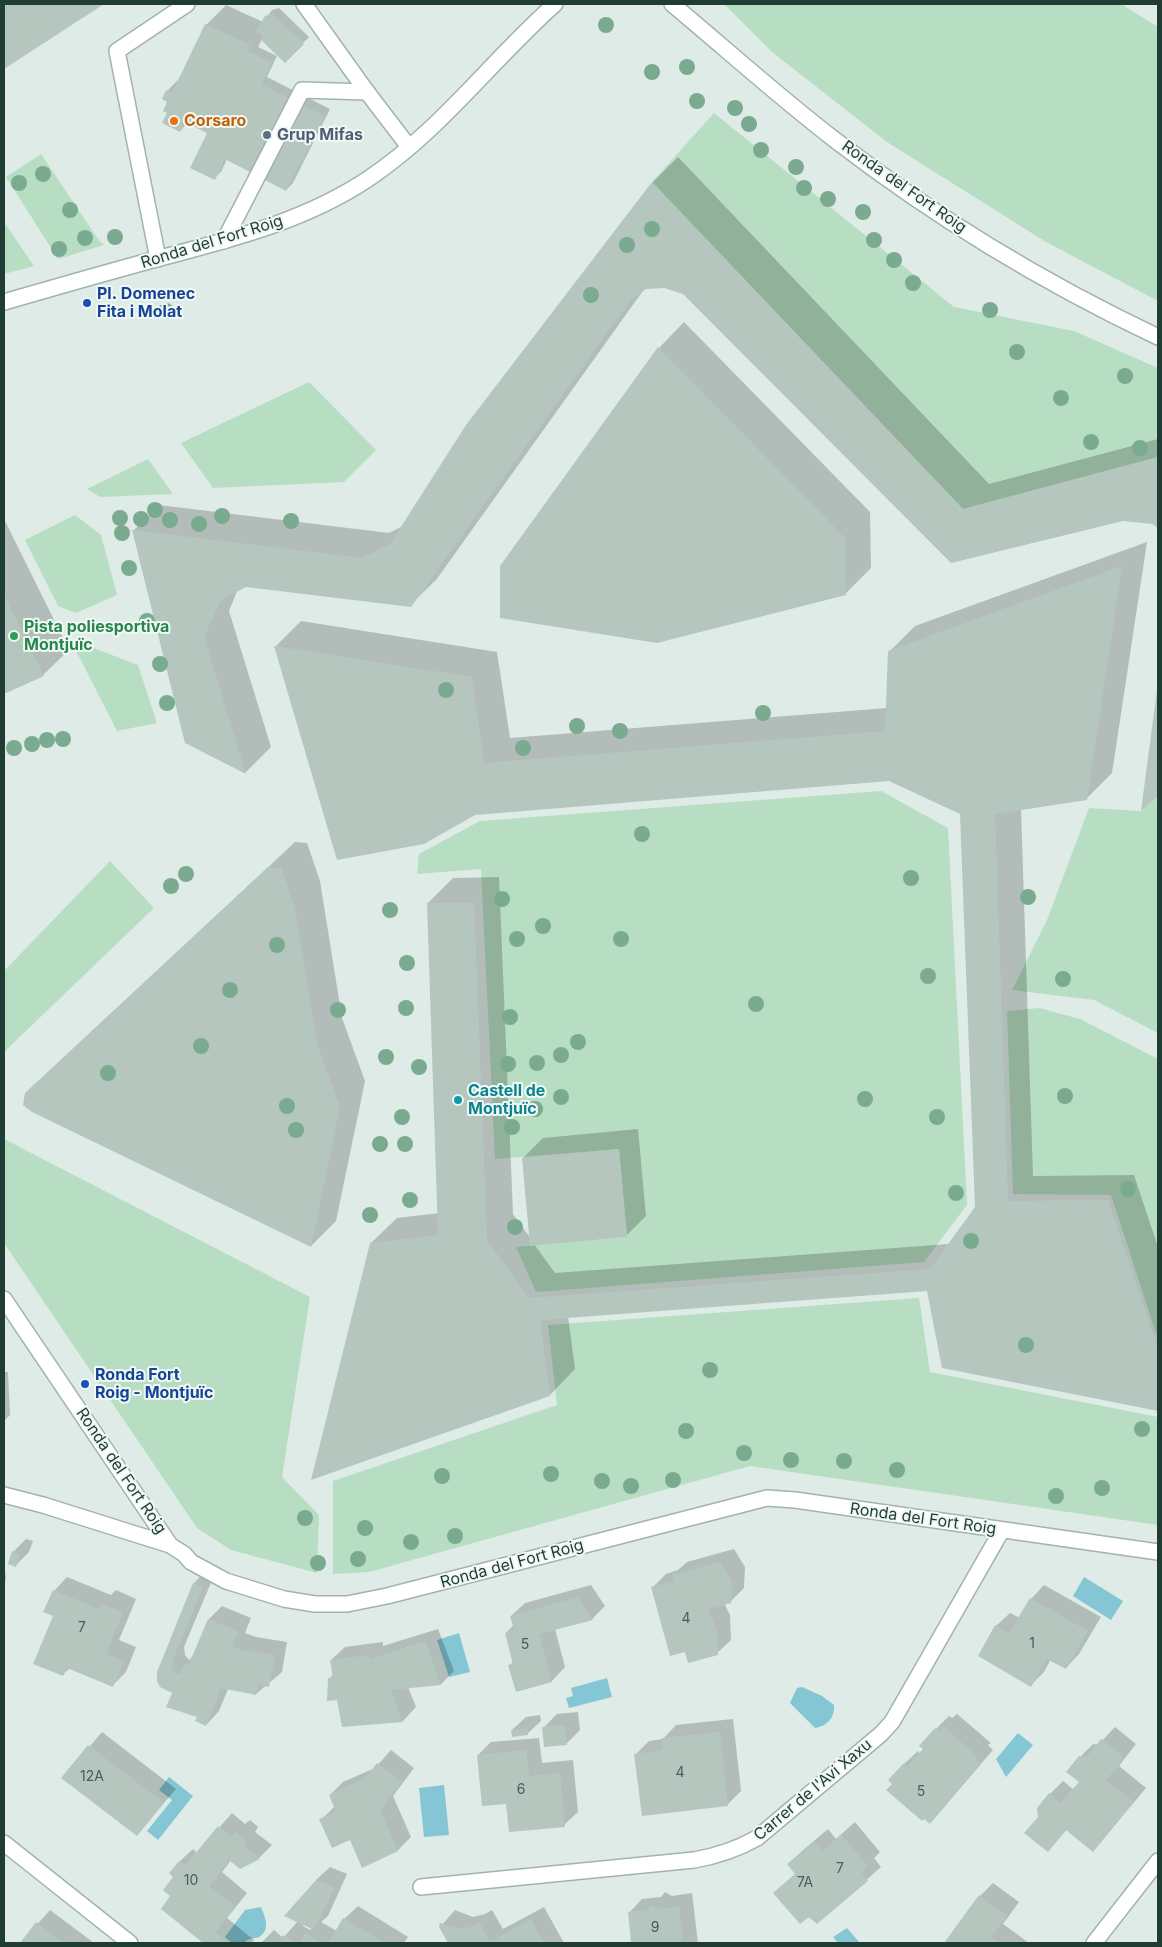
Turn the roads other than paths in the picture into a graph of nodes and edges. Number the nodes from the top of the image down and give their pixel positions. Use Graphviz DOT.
graph roads {
  1 [pos="187,4"];
  2 [pos="304,4"];
  3 [pos="555,4"];
  4 [pos="672,4"];
  5 [pos="366,92"];
  6 [pos="410,147"];
  7 [pos="224,241"];
  8 [pos="158,259"];
  9 [pos="4,302"];
  10 [pos="1158,337"];
  11 [pos="4,1299"];
  12 [pos="4,1494"];
  13 [pos="1002,1530"];
  14 [pos="170,1544"];
  15 [pos="1158,1552"];
  16 [pos="4,1843"];
  17 [pos="1158,1860"];
  18 [pos="421,1887"];
  19 [pos="130,1943"];
  20 [pos="1094,1943"];
  1 -- 8 [label="street"];
  2 -- 5 [label="street"];
  3 -- 6 [label="street, Ronda del Fort Roig"];
  4 -- 10 [label="street, Ronda del Fort Roig"];
  5 -- 6 [label="street"];
  5 -- 7 [label="street"];
  6 -- 7 [label="street, Ronda del Fort Roig"];
  7 -- 8 [label="street, Ronda del Fort Roig"];
  8 -- 9 [label="street, Ronda del Fort Roig"];
  11 -- 14 [label="street, Ronda del Fort Roig"];
  12 -- 14 [label="street"];
  13 -- 14 [label="street, Ronda del Fort Roig"];
  13 -- 15 [label="street, Ronda del Fort Roig"];
  13 -- 18 [label="street, Carrer de l'Avi Xaxu"];
  16 -- 19 [label="street"];
  17 -- 20 [label="street"];
}
